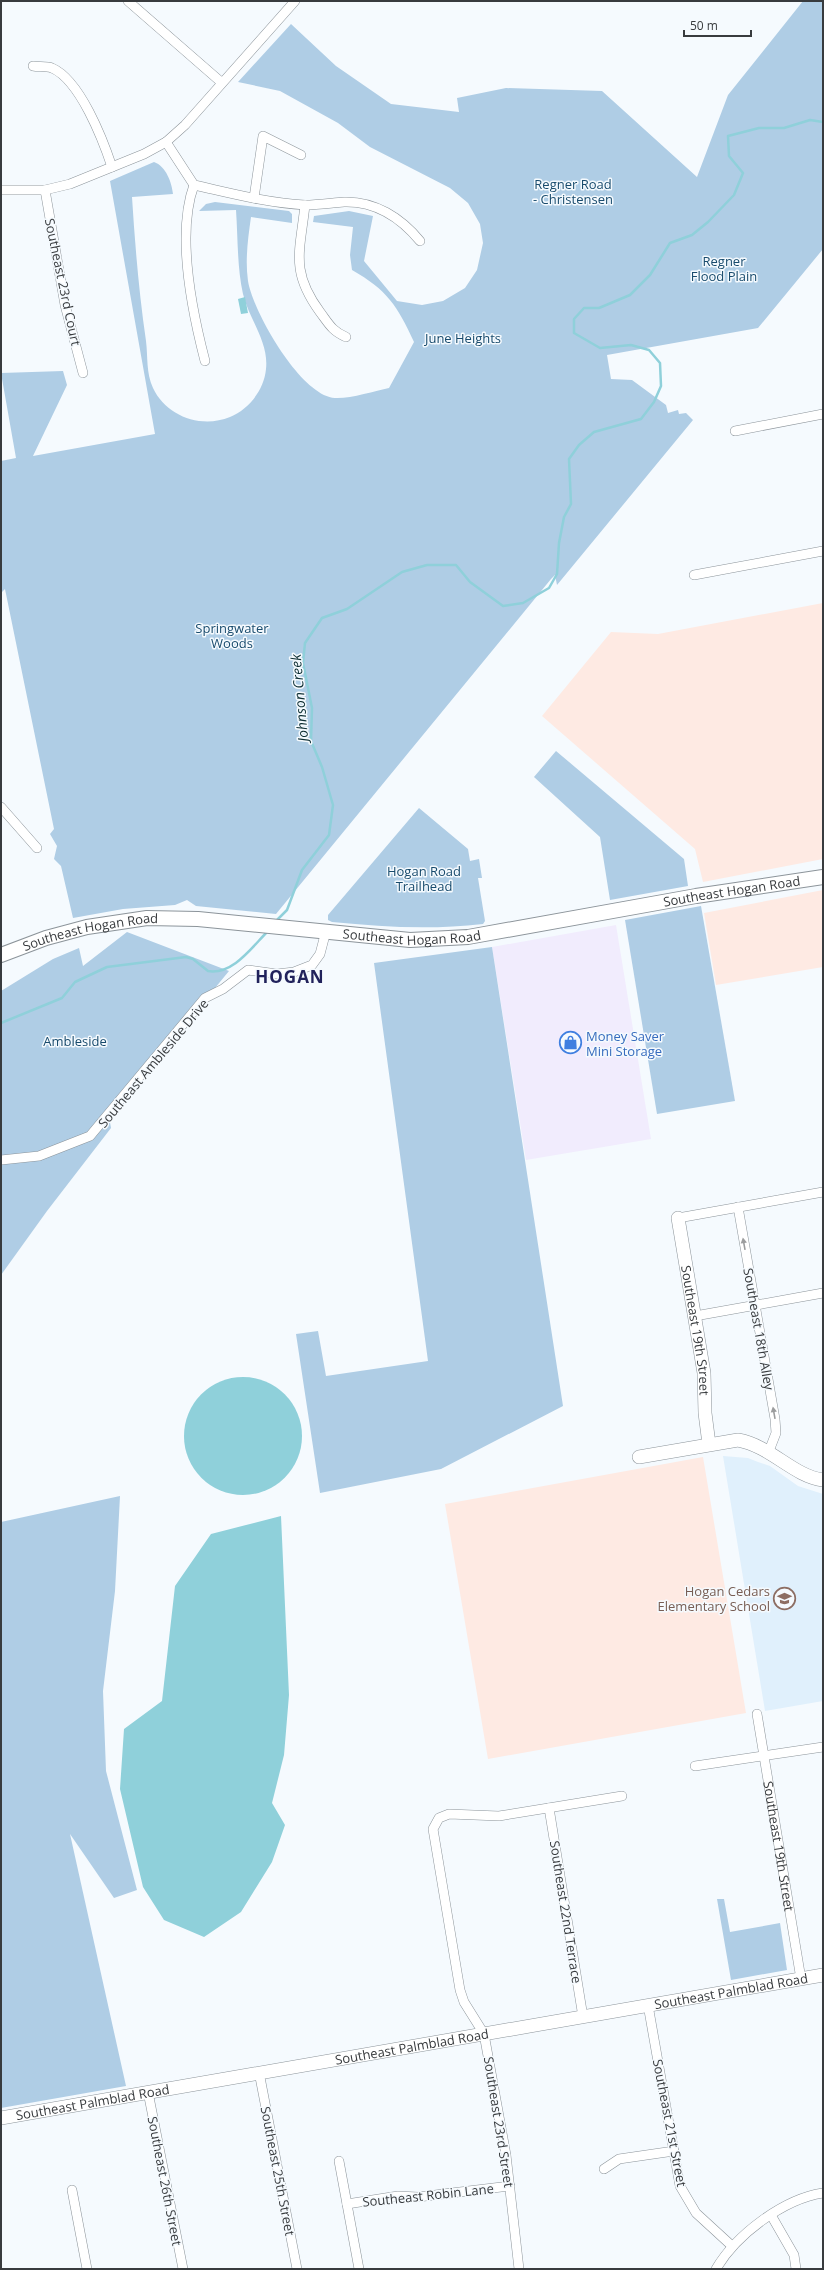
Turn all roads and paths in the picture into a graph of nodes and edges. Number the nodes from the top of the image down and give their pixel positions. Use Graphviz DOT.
graph roads {
  1 [pos="128,1"];
  2 [pos="295,1"];
  3 [pos="33,66"];
  4 [pos="222,82"];
  5 [pos="166,142"];
  6 [pos="300,155"];
  7 [pos="112,168"];
  8 [pos="194,185"];
  9 [pos="1,190"];
  10 [pos="45,190"];
  11 [pos="254,198"];
  12 [pos="305,204"];
  13 [pos="420,241"];
  14 [pos="346,337"];
  15 [pos="205,361"];
  16 [pos="83,373"];
  17 [pos="823,414"];
  18 [pos="735,431"];
  19 [pos="823,552"];
  20 [pos="694,575"];
  21 [pos="1,807"];
  22 [pos="37,848"];
  23 [pos="823,877"];
  24 [pos="326,931"];
  25 [pos="1,955"];
  26 [pos="1,1160"];
  27 [pos="823,1192"];
  28 [pos="738,1207"];
  29 [pos="678,1218"];
  30 [pos="823,1293"];
  31 [pos="755,1305"];
  32 [pos="695,1316"];
  33 [pos="709,1444"];
  34 [pos="769,1451"];
  35 [pos="639,1457"];
  36 [pos="823,1480"];
  37 [pos="757,1714"];
  38 [pos="823,1747"];
  39 [pos="763,1755"];
  40 [pos="695,1766"];
  41 [pos="622,1796"];
  42 [pos="549,1808"];
  43 [pos="823,1975"];
  44 [pos="801,1979"];
  45 [pos="648,2005"];
  46 [pos="583,2017"];
  47 [pos="484,2034"];
  48 [pos="259,2072"];
  49 [pos="148,2092"];
  50 [pos="1,2118"];
  51 [pos="674,2151"];
  52 [pos="339,2161"];
  53 [pos="604,2169"];
  54 [pos="510,2186"];
  55 [pos="72,2190"];
  56 [pos="823,2193"];
  57 [pos="347,2204"];
  58 [pos="771,2215"];
  59 [pos="732,2246"];
  60 [pos="87,2269"];
  61 [pos="183,2269"];
  62 [pos="297,2269"];
  63 [pos="359,2269"];
  64 [pos="519,2269"];
  65 [pos="716,2269"];
  66 [pos="796,2269"];
  1 -- 4 [label="street"];
  2 -- 4 [label="street"];
  3 -- 7 [label="street"];
  4 -- 5 [label="street"];
  5 -- 7 [label="street"];
  5 -- 8 [label="street"];
  6 -- 11 [label="street"];
  7 -- 10 [label="street"];
  8 -- 11 [label="street"];
  8 -- 15 [label="street"];
  9 -- 10 [label="street"];
  10 -- 16 [label="street, Southeast 23rd Court"];
  11 -- 12 [label="street"];
  12 -- 13 [label="street"];
  12 -- 14 [label="street"];
  17 -- 18 [label="street"];
  19 -- 20 [label="street"];
  21 -- 22 [label="street"];
  23 -- 24 [label="main road, Southeast Hogan Road"];
  24 -- 25 [label="main road, Southeast Hogan Road"];
  24 -- 26 [label="street, Southeast Ambleside Drive"];
  27 -- 28 [label="street"];
  28 -- 29 [label="street"];
  31 -- 28 [label="street, Southeast 18th Alley, one-way"];
  29 -- 32 [label="street, Southeast 19th Street"];
  30 -- 31 [label="street"];
  31 -- 32 [label="street"];
  34 -- 31 [label="street, Southeast 18th Alley, one-way"];
  32 -- 33 [label="street, Southeast 19th Street"];
  33 -- 34 [label="street"];
  33 -- 35 [label="street"];
  34 -- 36 [label="street"];
  37 -- 39 [label="street, Southeast 19th Street"];
  38 -- 39 [label="street"];
  39 -- 40 [label="street"];
  39 -- 44 [label="street, Southeast 19th Street"];
  41 -- 42 [label="street"];
  42 -- 46 [label="street, Southeast 22nd Terrace"];
  42 -- 47 [label="street, Southeast 23rd Street"];
  43 -- 44 [label="street, Southeast Palmblad Road"];
  44 -- 45 [label="street, Southeast Palmblad Road"];
  45 -- 46 [label="street, Southeast Palmblad Road"];
  45 -- 51 [label="street, Southeast 21st Street"];
  46 -- 47 [label="street, Southeast Palmblad Road"];
  47 -- 48 [label="street, Southeast Palmblad Road"];
  47 -- 54 [label="street, Southeast 23rd Street"];
  48 -- 49 [label="street, Southeast Palmblad Road"];
  48 -- 62 [label="street, Southeast 25th Street"];
  49 -- 50 [label="street, Southeast Palmblad Road"];
  49 -- 61 [label="street, Southeast 26th Street"];
  51 -- 53 [label="street"];
  51 -- 59 [label="street, Southeast 21st Street"];
  52 -- 57 [label="street"];
  54 -- 57 [label="street, Southeast Robin Lane"];
  54 -- 64 [label="street, Southeast 23rd Street"];
  55 -- 60 [label="street"];
  56 -- 58 [label="street"];
  57 -- 63 [label="street"];
  58 -- 59 [label="street"];
  58 -- 66 [label="street"];
  59 -- 65 [label="street"];
}
